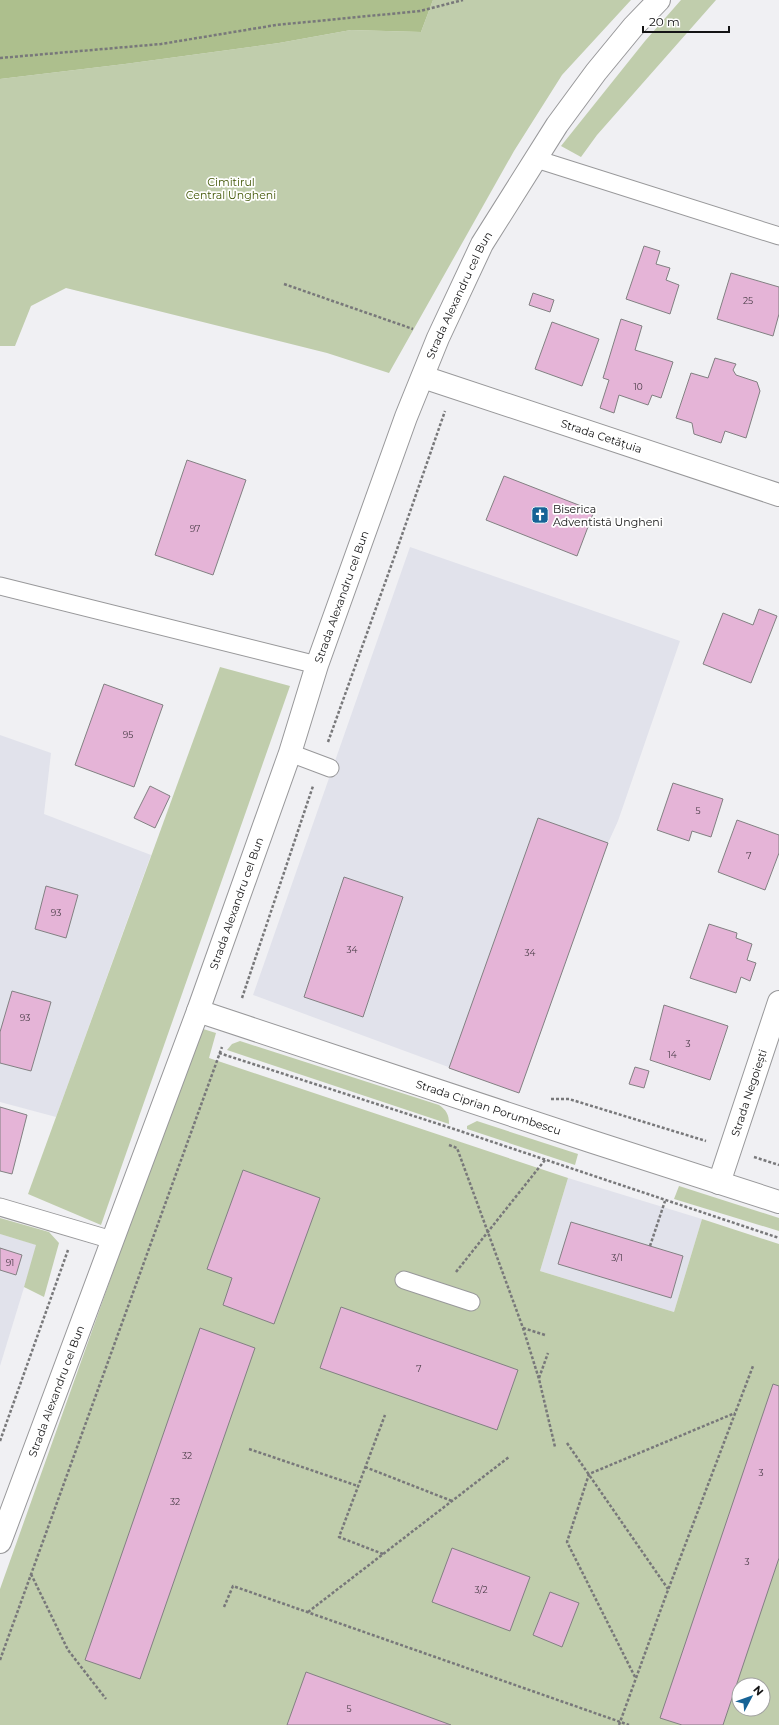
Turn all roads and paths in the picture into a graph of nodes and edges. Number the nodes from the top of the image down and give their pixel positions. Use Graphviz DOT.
graph roads {
  1 [pos="463,0"];
  2 [pos="659,0"];
  3 [pos="0,58"];
  4 [pos="536,159"];
  5 [pos="779,236"];
  6 [pos="284,284"];
  7 [pos="438,338"];
  8 [pos="423,378"];
  9 [pos="779,495"];
  10 [pos="0,586"];
  11 [pos="317,665"];
  12 [pos="290,753"];
  13 [pos="330,768"];
  14 [pos="779,1002"];
  15 [pos="198,1011"];
  16 [pos="219,1053"];
  17 [pos="449,1145"];
  18 [pos="545,1160"];
  19 [pos="719,1183"];
  20 [pos="665,1201"];
  21 [pos="779,1202"];
  22 [pos="0,1207"];
  23 [pos="76,1229"];
  24 [pos="488,1231"];
  25 [pos="779,1238"];
  26 [pos="112,1240"];
  27 [pos="650,1246"];
  28 [pos="404,1280"];
  29 [pos="440,1292"];
  30 [pos="471,1302"];
  31 [pos="523,1328"];
  32 [pos="545,1335"];
  33 [pos="548,1353"];
  34 [pos="753,1366"];
  35 [pos="539,1379"];
  36 [pos="736,1412"];
  37 [pos="385,1415"];
  38 [pos="0,1441"];
  39 [pos="567,1443"];
  40 [pos="555,1447"];
  41 [pos="249,1449"];
  42 [pos="509,1457"];
  43 [pos="365,1467"];
  44 [pos="589,1474"];
  45 [pos="358,1486"];
  46 [pos="452,1501"];
  47 [pos="0,1542"];
  48 [pos="383,1554"];
  49 [pos="31,1573"];
  50 [pos="668,1589"];
  51 [pos="224,1607"];
  52 [pos="307,1612"];
  53 [pos="636,1678"];
  54 [pos="106,1699"];
  55 [pos="619,1723"];
  56 [pos="629,1725"];
  1 -- 3 [label="path"];
  2 -- 4 [label="street, Strada Alexandru cel Bun"];
  4 -- 5 [label="lane"];
  4 -- 7 [label="street, Strada Alexandru cel Bun"];
  6 -- 7 [label="path"];
  7 -- 8 [label="street, Strada Alexandru cel Bun"];
  8 -- 9 [label="street, Strada Cetățuia"];
  8 -- 11 [label="street, Strada Alexandru cel Bun"];
  10 -- 11 [label="lane"];
  11 -- 12 [label="street, Strada Alexandru cel Bun"];
  12 -- 13 [label="lane"];
  12 -- 15 [label="street, Strada Alexandru cel Bun"];
  14 -- 19 [label="street, Strada Negoiești"];
  15 -- 19 [label="street, Strada Ciprian Porumbescu"];
  15 -- 26 [label="street, Strada Alexandru cel Bun"];
  16 -- 18 [label="path"];
  17 -- 24 [label="path"];
  18 -- 20 [label="path"];
  18 -- 24 [label="path"];
  19 -- 21 [label="street, Strada Ciprian Porumbescu"];
  20 -- 25 [label="path"];
  20 -- 27 [label="path"];
  22 -- 23 [label="lane"];
  23 -- 26 [label="lane"];
  23 -- 38 [label="path"];
  24 -- 29 [label="path"];
  24 -- 31 [label="path"];
  26 -- 47 [label="street, Strada Alexandru cel Bun"];
  28 -- 29 [label="lane"];
  29 -- 30 [label="lane"];
  31 -- 32 [label="path"];
  31 -- 35 [label="path"];
  33 -- 35 [label="path"];
  34 -- 36 [label="path"];
  35 -- 40 [label="path"];
  36 -- 44 [label="path"];
  36 -- 50 [label="path"];
  37 -- 43 [label="path"];
  39 -- 44 [label="path"];
  41 -- 45 [label="path"];
  42 -- 46 [label="path"];
  43 -- 45 [label="path"];
  43 -- 46 [label="path"];
  44 -- 50 [label="path"];
  44 -- 53 [label="path"];
  45 -- 48 [label="path"];
  46 -- 48 [label="path"];
  48 -- 52 [label="path"];
  49 -- 54 [label="path"];
  50 -- 53 [label="path"];
  51 -- 52 [label="path"];
  52 -- 55 [label="path"];
  53 -- 55 [label="path"];
  55 -- 56 [label="path"];
}
